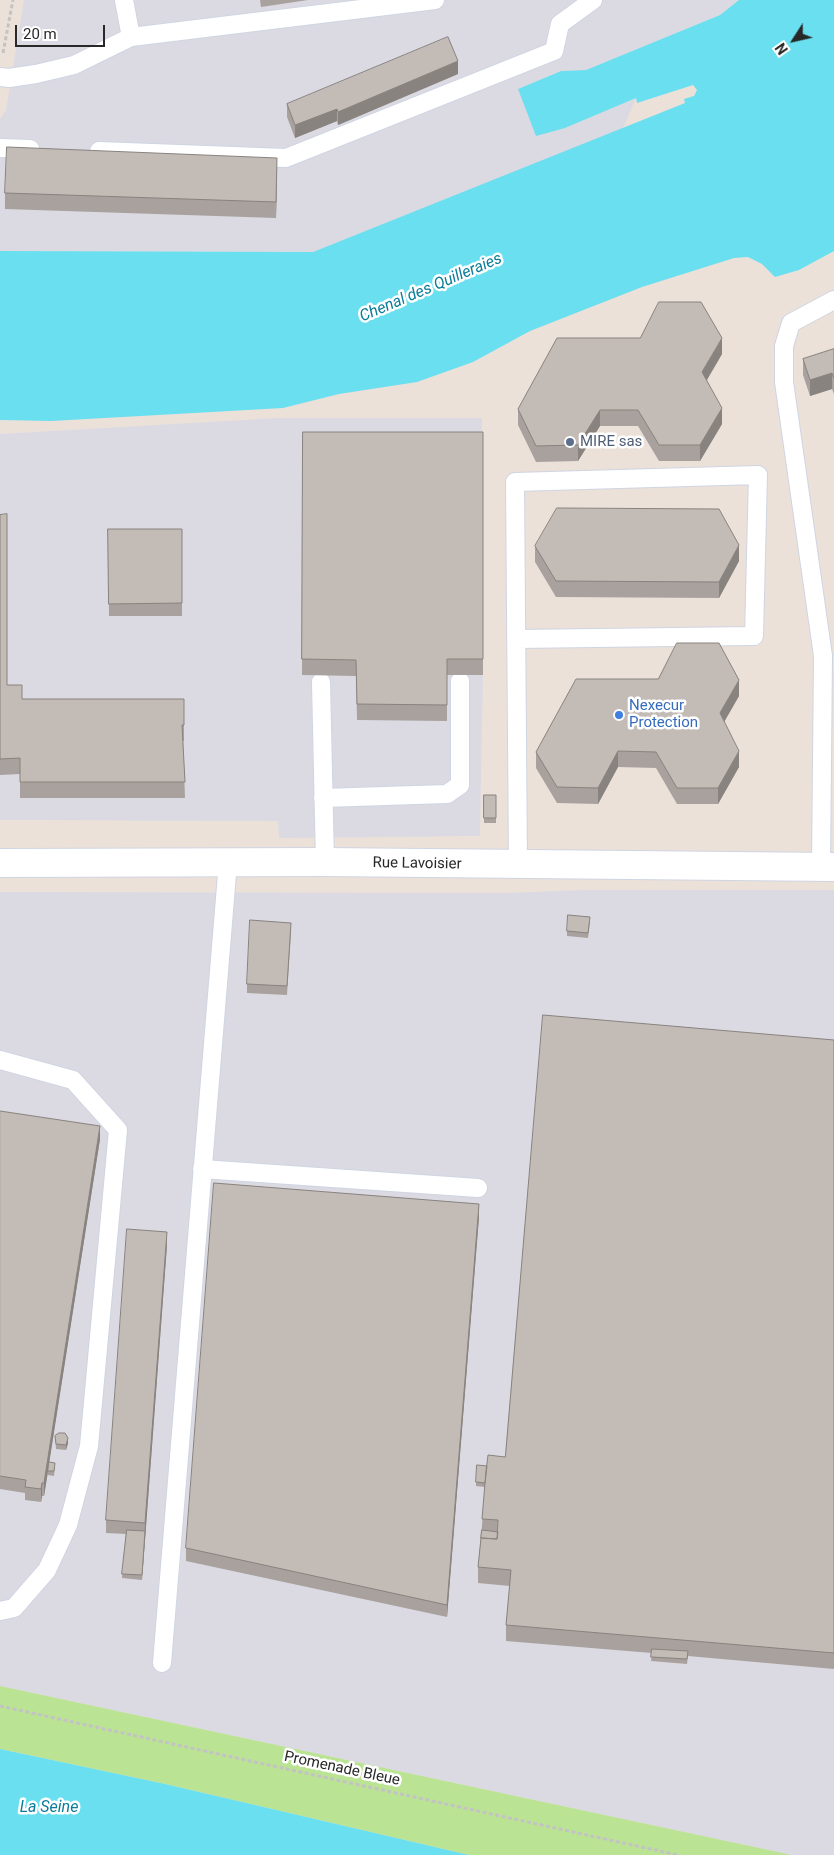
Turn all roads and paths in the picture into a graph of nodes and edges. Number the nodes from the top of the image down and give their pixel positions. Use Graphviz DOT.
graph roads {
  1 [pos="13,0"];
  2 [pos="124,0"];
  3 [pos="435,0"];
  4 [pos="593,0"];
  5 [pos="131,37"];
  6 [pos="1,70"];
  7 [pos="0,148"];
  8 [pos="49,150"];
  9 [pos="78,150"];
  10 [pos="834,300"];
  11 [pos="516,639"];
  12 [pos="460,681"];
  13 [pos="321,682"];
  14 [pos="323,798"];
  15 [pos="228,862"];
  16 [pos="325,862"];
  17 [pos="0,863"];
  18 [pos="518,866"];
  19 [pos="827,867"];
  20 [pos="0,1060"];
  21 [pos="202,1169"];
  22 [pos="478,1188"];
  23 [pos="0,1611"];
  24 [pos="162,1663"];
  25 [pos="0,1706"];
  26 [pos="678,1855"];
  1 -- 6 [label="path"];
  2 -- 5 [label="lane"];
  3 -- 5 [label="lane"];
  4 -- 9 [label="lane"];
  5 -- 6 [label="lane"];
  7 -- 8 [label="lane"];
  10 -- 19 [label="lane"];
  11 -- 11 [label="lane"];
  11 -- 18 [label="lane"];
  12 -- 14 [label="lane"];
  13 -- 14 [label="lane"];
  14 -- 16 [label="lane"];
  15 -- 16 [label="street, Rue Lavoisier"];
  15 -- 17 [label="street, Rue Lavoisier"];
  15 -- 21 [label="lane"];
  16 -- 18 [label="street, Rue Lavoisier"];
  18 -- 19 [label="street, Rue Lavoisier"];
  20 -- 23 [label="lane"];
  21 -- 22 [label="lane"];
  21 -- 24 [label="lane"];
  25 -- 26 [label="path, Promenade Bleue"];
}
